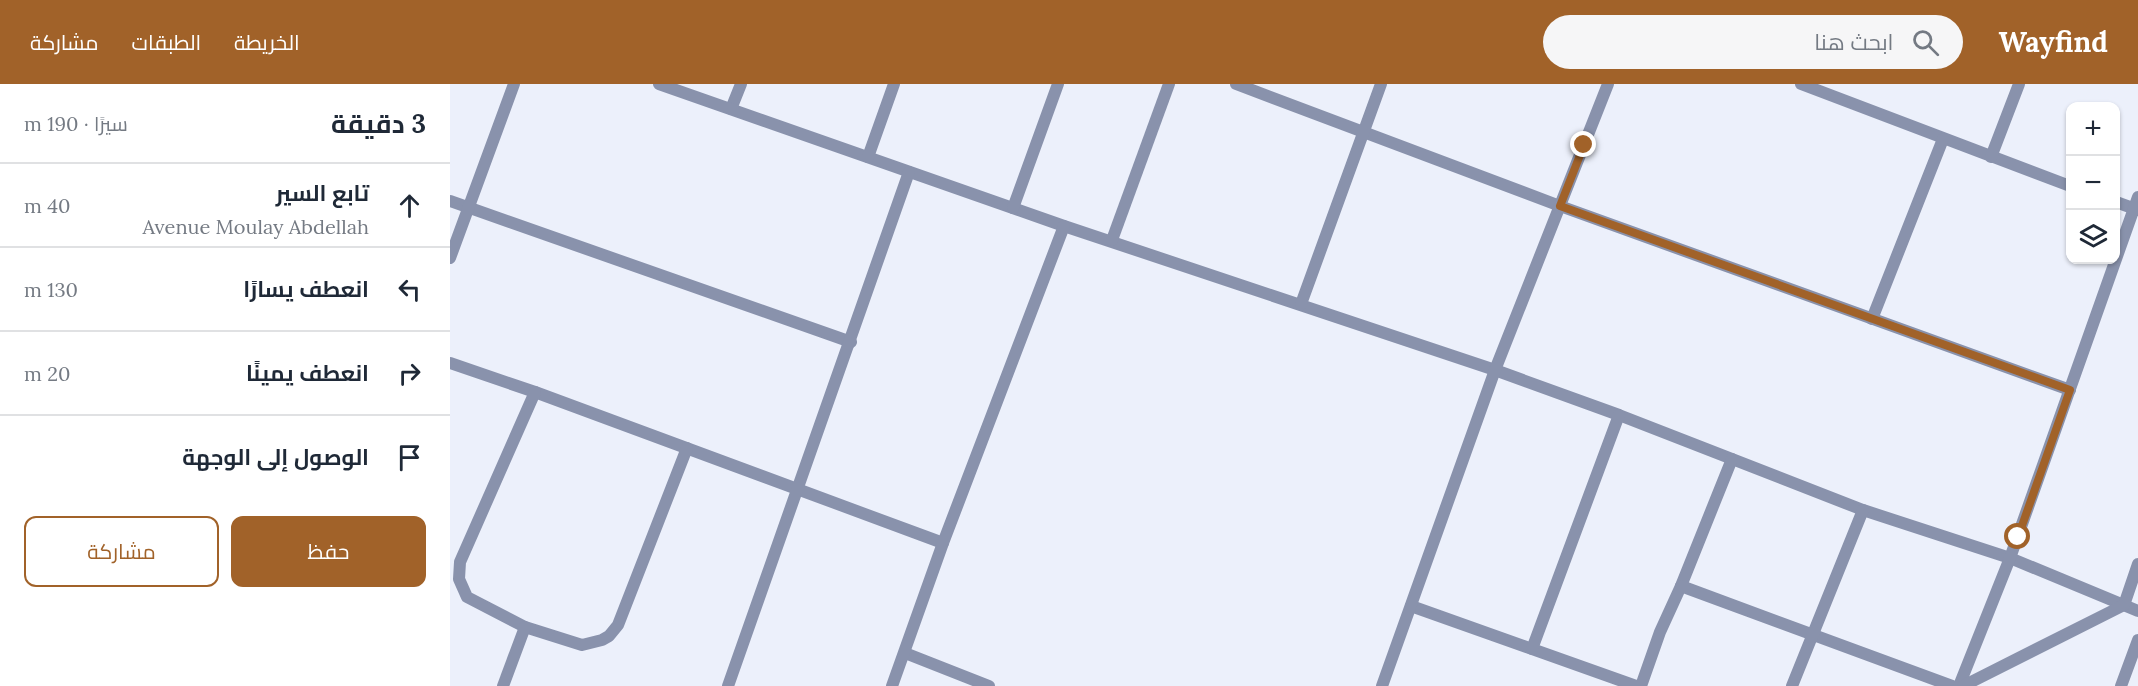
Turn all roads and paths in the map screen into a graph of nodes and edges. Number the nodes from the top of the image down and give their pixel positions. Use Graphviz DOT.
graph roads {
  1 [pos="514,84"];
  2 [pos="659,84"];
  3 [pos="741,84"];
  4 [pos="894,84"];
  5 [pos="1058,84"];
  6 [pos="1170,84"];
  7 [pos="1236,84"];
  8 [pos="1381,84"];
  9 [pos="1608,84"];
  10 [pos="1801,84"];
  11 [pos="2019,84"];
  12 [pos="732,109"];
  13 [pos="1364,132"];
  14 [pos="1943,139"];
  15 [pos="867,157"];
  16 [pos="1991,157"];
  17 [pos="909,172"];
  18 [pos="2066,185"];
  19 [pos="450,201"];
  20 [pos="2120,203"];
  21 [pos="1560,206"];
  22 [pos="2136,206"];
  23 [pos="468,208"];
  24 [pos="1013,208"];
  25 [pos="1065,226"];
  26 [pos="1112,240"];
  27 [pos="450,258"];
  28 [pos="1301,304"];
  29 [pos="1872,319"];
  30 [pos="851,342"];
  31 [pos="450,363"];
  32 [pos="1495,370"];
  33 [pos="2070,390"];
  34 [pos="535,392"];
  35 [pos="1619,415"];
  36 [pos="687,448"];
  37 [pos="1732,459"];
  38 [pos="798,490"];
  39 [pos="1863,510"];
  40 [pos="943,543"];
  41 [pos="2010,558"];
  42 [pos="2138,564"];
  43 [pos="1681,586"];
  44 [pos="2124,605"];
  45 [pos="1411,606"];
  46 [pos="2138,610"];
  47 [pos="525,627"];
  48 [pos="1812,633"];
  49 [pos="2138,640"];
  50 [pos="1532,649"];
  51 [pos="905,653"];
  52 [pos="503,686"];
  53 [pos="728,686"];
  54 [pos="892,686"];
  55 [pos="990,686"];
  56 [pos="1382,686"];
  57 [pos="1638,686"];
  58 [pos="1792,686"];
  59 [pos="1952,686"];
  60 [pos="1961,686"];
  61 [pos="2121,686"];
  1 -- 23 [label="street"];
  2 -- 12 [label="street"];
  3 -- 12 [label="street"];
  4 -- 15 [label="street"];
  5 -- 24 [label="street"];
  6 -- 26 [label="street"];
  7 -- 13 [label="street"];
  8 -- 13 [label="street"];
  9 -- 21 [label="street"];
  10 -- 14 [label="street"];
  11 -- 16 [label="street"];
  12 -- 15 [label="street"];
  13 -- 21 [label="street"];
  13 -- 28 [label="street"];
  14 -- 16 [label="street"];
  14 -- 29 [label="street"];
  15 -- 17 [label="street"];
  16 -- 18 [label="street"];
  17 -- 24 [label="street"];
  17 -- 30 [label="street"];
  19 -- 23 [label="street"];
  20 -- 22 [label="street"];
  21 -- 29 [label="street"];
  21 -- 32 [label="street"];
  22 -- 33 [label="street"];
  23 -- 27 [label="street"];
  23 -- 30 [label="street"];
  24 -- 25 [label="street"];
  25 -- 26 [label="street"];
  25 -- 40 [label="street"];
  26 -- 28 [label="street"];
  28 -- 32 [label="street"];
  29 -- 33 [label="street"];
  30 -- 38 [label="street"];
  31 -- 34 [label="street"];
  32 -- 35 [label="street"];
  32 -- 45 [label="street"];
  33 -- 41 [label="street"];
  34 -- 36 [label="street"];
  34 -- 47 [label="street"];
  35 -- 37 [label="street"];
  35 -- 50 [label="street"];
  36 -- 38 [label="street"];
  36 -- 47 [label="street"];
  37 -- 39 [label="street"];
  37 -- 43 [label="street"];
  38 -- 40 [label="street"];
  38 -- 53 [label="street"];
  39 -- 41 [label="street"];
  39 -- 48 [label="street"];
  40 -- 51 [label="street"];
  41 -- 44 [label="street"];
  41 -- 60 [label="street"];
  42 -- 44 [label="street"];
  43 -- 48 [label="street"];
  43 -- 57 [label="street"];
  44 -- 46 [label="street"];
  44 -- 60 [label="street"];
  45 -- 50 [label="street"];
  45 -- 56 [label="street"];
  47 -- 52 [label="street"];
  48 -- 58 [label="street"];
  48 -- 59 [label="street"];
  49 -- 61 [label="street"];
  50 -- 57 [label="street"];
  51 -- 54 [label="street"];
  51 -- 55 [label="street"];
}
